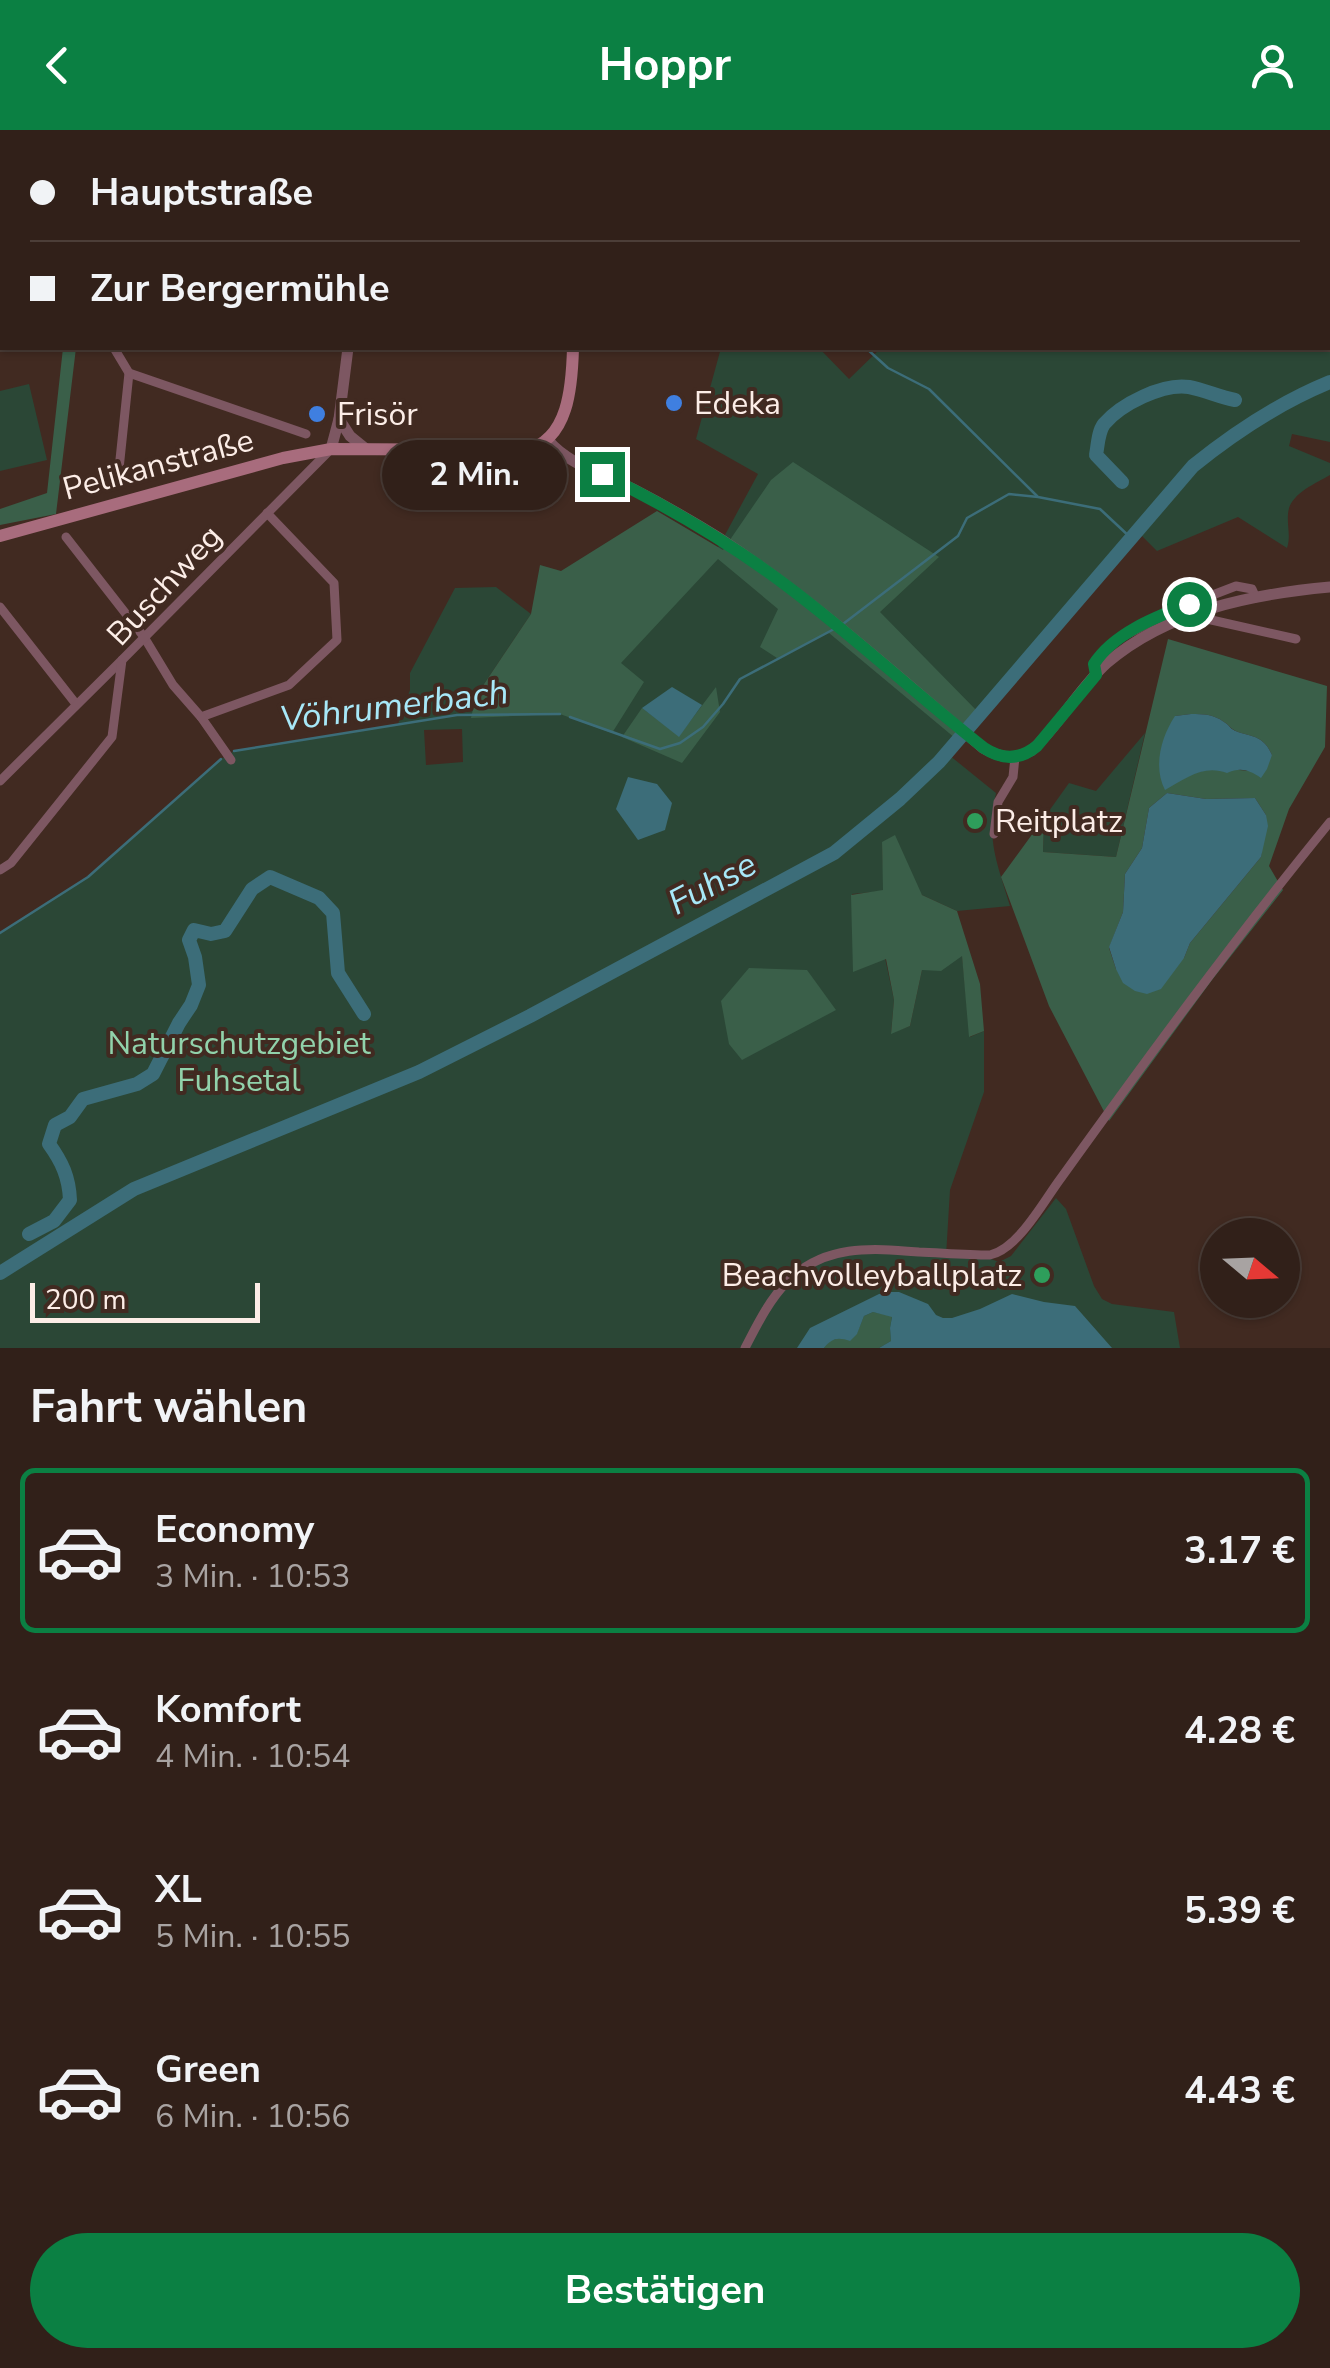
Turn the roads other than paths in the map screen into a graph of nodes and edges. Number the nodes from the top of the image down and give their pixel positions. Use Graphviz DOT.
graph roads {
  1 [pos="115,350"];
  2 [pos="344,350"];
  3 [pos="572,350"];
  4 [pos="129,373"];
  5 [pos="339,419"];
  6 [pos="306,434"];
  7 [pos="548,440"];
  8 [pos="366,448"];
  9 [pos="331,449"];
  10 [pos="120,469"];
  11 [pos="267,513"];
  12 [pos="0,536"];
  13 [pos="66,538"];
  14 [pos="1330,587"];
  15 [pos="1256,598"];
  16 [pos="0,607"];
  17 [pos="1200,612"];
  18 [pos="144,637"];
  19 [pos="1296,639"];
  20 [pos="122,660"];
  21 [pos="1096,675"];
  22 [pos="76,704"];
  23 [pos="201,718"];
  24 [pos="1015,757"];
  25 [pos="230,760"];
  26 [pos="2,776"];
  27 [pos="1329,823"];
  28 [pos="994,834"];
  29 [pos="0,870"];
  30 [pos="745,1348"];
  1 -- 4 [label="street"];
  2 -- 5 [label="street"];
  3 -- 7 [label="main road"];
  4 -- 6 [label="street"];
  4 -- 10 [label="street"];
  5 -- 8 [label="street"];
  5 -- 9 [label="street"];
  7 -- 8 [label="main road, Pelikanstraße"];
  7 -- 24 [label="street"];
  8 -- 9 [label="main road, Pelikanstraße"];
  9 -- 11 [label="street, Buschweg"];
  9 -- 12 [label="main road, Pelikanstraße"];
  11 -- 18 [label="street, Buschweg"];
  11 -- 23 [label="street"];
  13 -- 18 [label="street"];
  14 -- 15 [label="street"];
  15 -- 17 [label="street"];
  15 -- 21 [label="street"];
  16 -- 22 [label="street"];
  17 -- 19 [label="street"];
  17 -- 21 [label="street"];
  18 -- 20 [label="street, Buschweg"];
  18 -- 23 [label="street"];
  20 -- 22 [label="street"];
  20 -- 29 [label="street, Buschweg"];
  21 -- 24 [label="street"];
  22 -- 26 [label="street"];
  23 -- 25 [label="street"];
  24 -- 28 [label="street"];
  27 -- 30 [label="street"];
}
